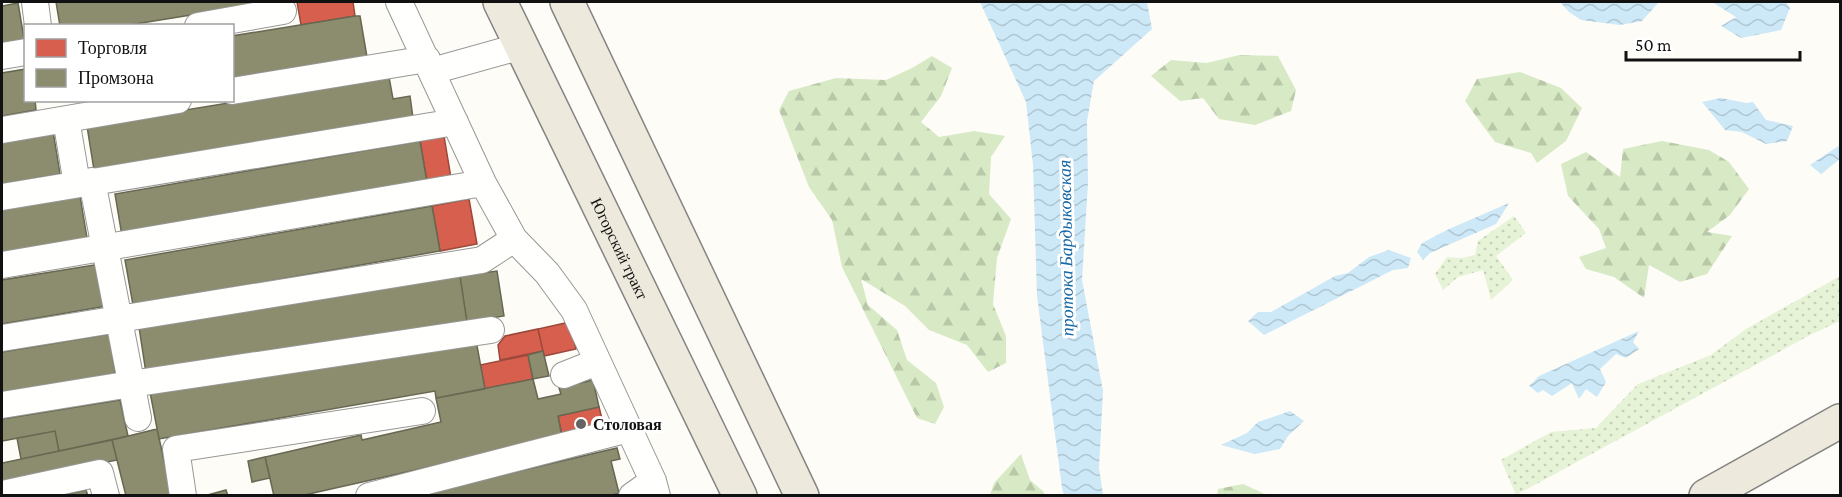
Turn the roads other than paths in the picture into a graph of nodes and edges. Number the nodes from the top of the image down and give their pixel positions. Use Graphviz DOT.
graph roads {
  1 [pos="35,2"];
  2 [pos="399,2"];
  3 [pos="500,2"];
  4 [pos="567,2"];
  5 [pos="283,11"];
  6 [pos="38,24"];
  7 [pos="209,24"];
  8 [pos="522,46"];
  9 [pos="24,52"];
  10 [pos="2,56"];
  11 [pos="429,65"];
  12 [pos="234,92"];
  13 [pos="145,103"];
  14 [pos="57,114"];
  15 [pos="455,122"];
  16 [pos="2,130"];
  17 [pos="85,183"];
  18 [pos="483,183"];
  19 [pos="2,197"];
  20 [pos="514,239"];
  21 [pos="105,248"];
  22 [pos="2,265"];
  23 [pos="119,318"];
  24 [pos="491,330"];
  25 [pos="2,338"];
  26 [pos="597,362"];
  27 [pos="564,375"];
  28 [pos="131,384"];
  29 [pos="2,405"];
  30 [pos="422,411"];
  31 [pos="138,418"];
  32 [pos="1840,421"];
  33 [pos="629,429"];
  34 [pos="655,488"];
  35 [pos="2,494"];
  36 [pos="106,495"];
  37 [pos="183,495"];
  38 [pos="369,495"];
  39 [pos="632,495"];
  40 [pos="740,495"];
  41 [pos="802,495"];
  42 [pos="1706,495"];
  1 -- 6 [label="lane"];
  2 -- 11 [label="lane"];
  3 -- 8 [label="main road, Югорский тракт"];
  4 -- 41 [label="main road"];
  5 -- 7 [label="lane"];
  8 -- 11 [label="lane"];
  8 -- 40 [label="main road, Югорский тракт"];
  9 -- 10 [label="lane"];
  11 -- 12 [label="lane"];
  11 -- 15 [label="lane"];
  13 -- 14 [label="lane"];
  14 -- 16 [label="lane"];
  14 -- 17 [label="lane"];
  15 -- 17 [label="lane"];
  15 -- 18 [label="lane"];
  17 -- 19 [label="lane"];
  17 -- 21 [label="lane"];
  18 -- 20 [label="lane"];
  18 -- 21 [label="lane"];
  20 -- 23 [label="lane"];
  20 -- 26 [label="lane"];
  21 -- 22 [label="lane"];
  21 -- 23 [label="lane"];
  23 -- 25 [label="lane"];
  23 -- 28 [label="lane"];
  24 -- 28 [label="lane"];
  26 -- 27 [label="lane"];
  26 -- 33 [label="lane"];
  28 -- 29 [label="lane"];
  28 -- 31 [label="lane"];
  30 -- 37 [label="lane"];
  32 -- 42 [label="main road"];
  33 -- 34 [label="lane"];
  33 -- 38 [label="lane"];
  34 -- 39 [label="lane"];
  35 -- 36 [label="lane"];
}
